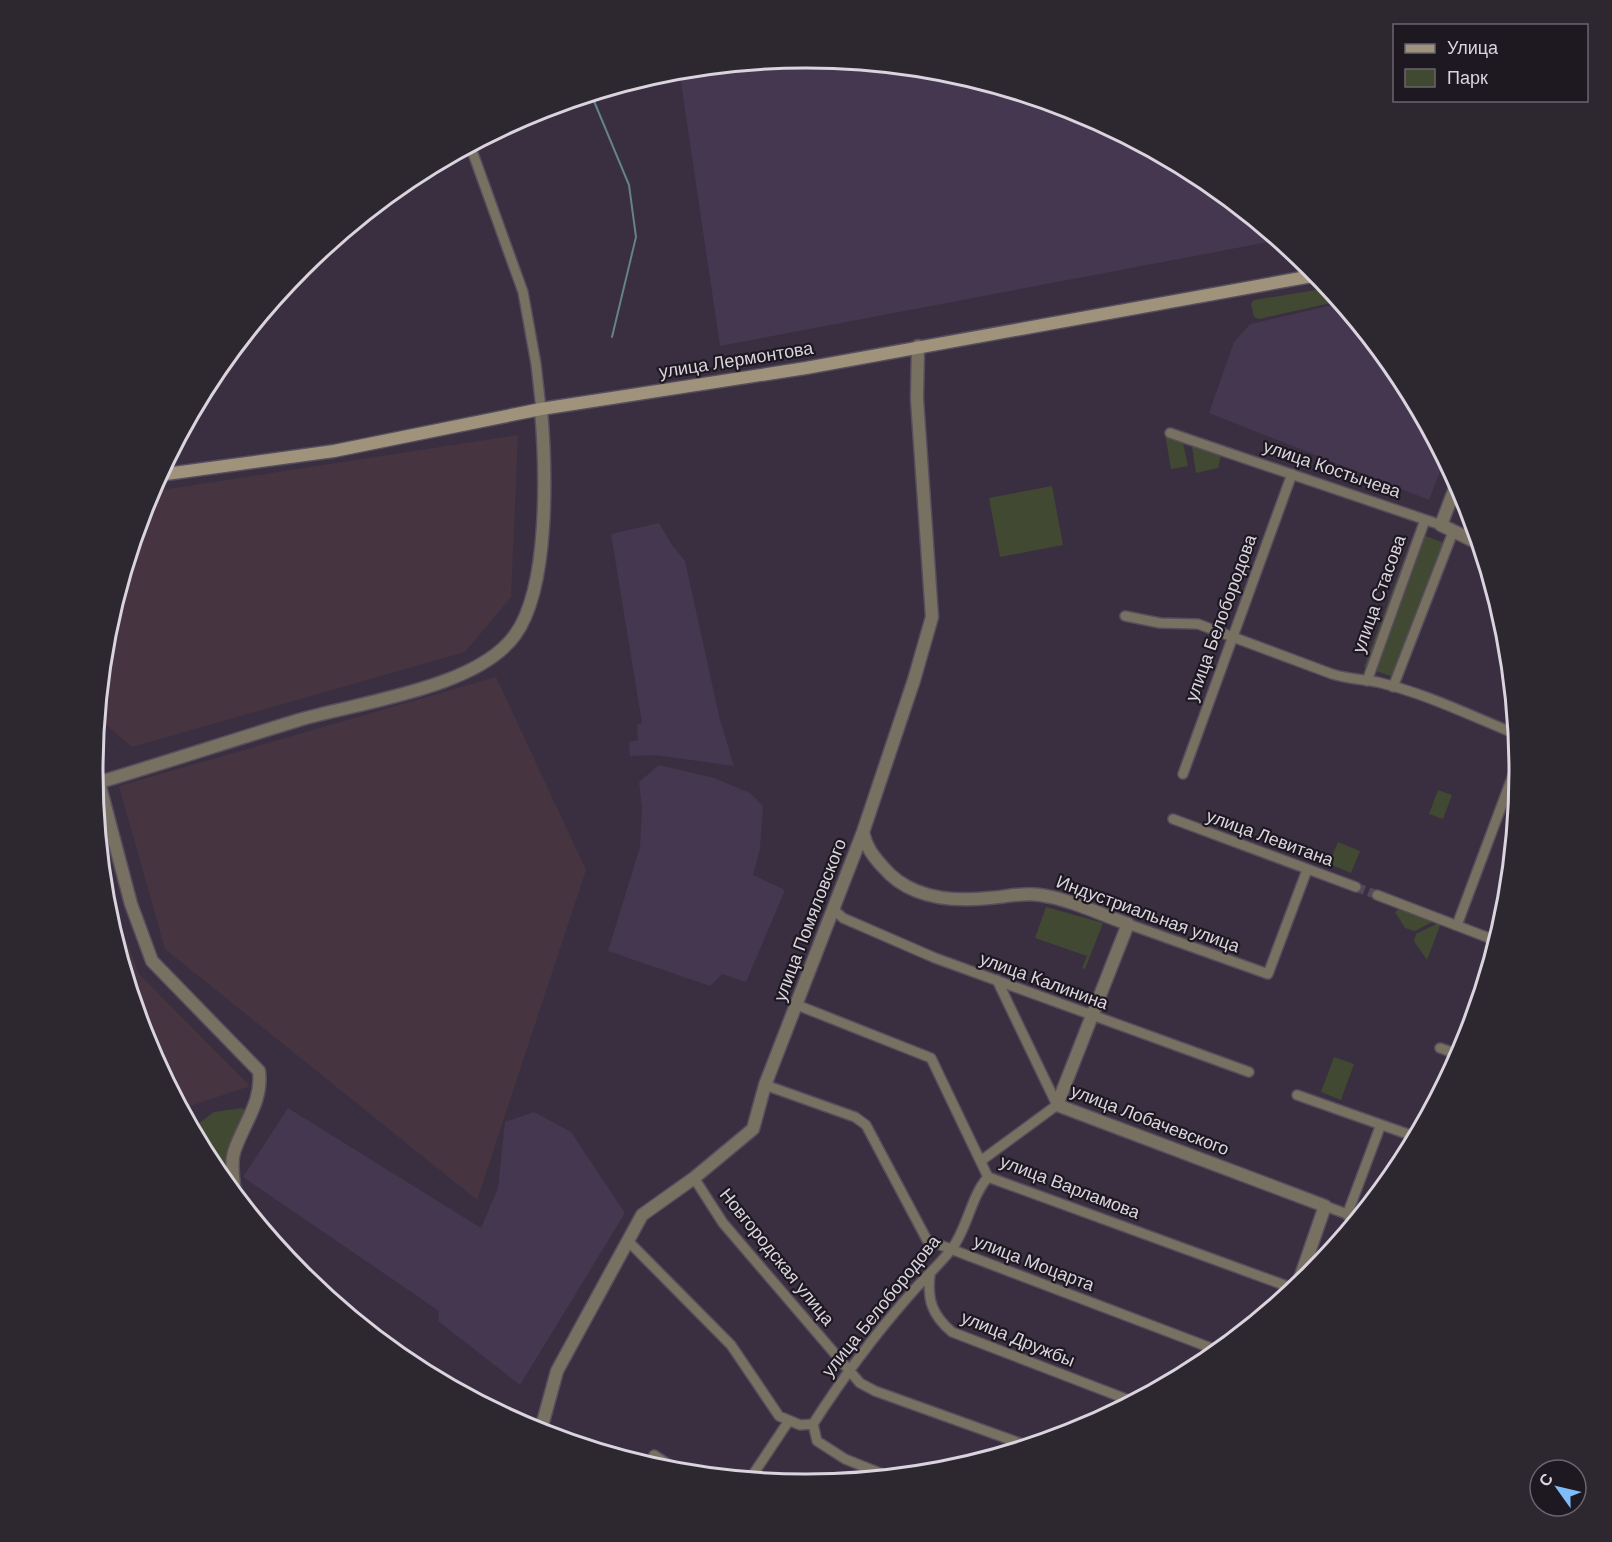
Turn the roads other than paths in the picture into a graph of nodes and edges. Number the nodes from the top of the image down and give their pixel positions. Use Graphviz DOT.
graph roads {
  1 [pos="473,152"];
  2 [pos="1306,277"];
  3 [pos="918,346"];
  4 [pos="541,409"];
  5 [pos="1170,433"];
  6 [pos="169,474"];
  7 [pos="1292,474"];
  8 [pos="1453,495"];
  9 [pos="1425,520"];
  10 [pos="1441,525"];
  11 [pos="1453,532"];
  12 [pos="1470,540"];
  13 [pos="1125,616"];
  14 [pos="1233,638"];
  15 [pos="1367,681"];
  16 [pos="1393,687"];
  17 [pos="1508,731"];
  18 [pos="1183,774"];
  19 [pos="103,781"];
  20 [pos="1509,785"];
  21 [pos="104,796"];
  22 [pos="1173,819"];
  23 [pos="863,832"];
  24 [pos="1307,870"];
  25 [pos="1356,887"];
  26 [pos="1377,895"];
  27 [pos="833,909"];
  28 [pos="1128,924"];
  29 [pos="1457,925"];
  30 [pos="1489,938"];
  31 [pos="997,980"];
  32 [pos="797,1005"];
  33 [pos="1092,1016"];
  34 [pos="1440,1048"];
  35 [pos="1451,1052"];
  36 [pos="1249,1072"];
  37 [pos="765,1085"];
  38 [pos="1297,1095"];
  39 [pos="1058,1105"];
  40 [pos="1380,1127"];
  41 [pos="1408,1135"];
  42 [pos="982,1160"];
  43 [pos="988,1177"];
  44 [pos="694,1178"];
  45 [pos="234,1179"];
  46 [pos="1325,1206"];
  47 [pos="1347,1215"];
  48 [pos="1350,1216"];
  49 [pos="628,1241"];
  50 [pos="952,1249"];
  51 [pos="1303,1268"];
  52 [pos="930,1274"];
  53 [pos="1286,1284"];
  54 [pos="1209,1347"];
  55 [pos="848,1370"];
  56 [pos="1124,1398"];
  57 [pos="788,1422"];
  58 [pos="543,1423"];
  59 [pos="813,1424"];
  60 [pos="1017,1442"];
  61 [pos="654,1455"];
  62 [pos="660,1459"];
  63 [pos="874,1471"];
  64 [pos="754,1472"];
  1 -- 4 [label="street"];
  2 -- 3 [label="main road, улица Лермонтова"];
  3 -- 4 [label="main road, улица Лермонтова"];
  3 -- 23 [label="street, улица Помяловского"];
  4 -- 6 [label="main road, улица Лермонтова"];
  4 -- 19 [label="street"];
  5 -- 7 [label="street, улица Костычева"];
  7 -- 9 [label="street, улица Костычева"];
  7 -- 14 [label="street, улица Белобородова"];
  8 -- 10 [label="street"];
  9 -- 10 [label="street, улица Костычева"];
  9 -- 15 [label="street, улица Стасова"];
  10 -- 11 [label="street, улица Костычева"];
  11 -- 12 [label="street, улица Костычева"];
  11 -- 16 [label="street"];
  13 -- 14 [label="street"];
  14 -- 15 [label="street"];
  14 -- 18 [label="street, улица Белобородова"];
  15 -- 16 [label="street"];
  16 -- 17 [label="street"];
  20 -- 29 [label="street"];
  21 -- 45 [label="street"];
  22 -- 24 [label="street, улица Левитана"];
  23 -- 27 [label="street, улица Помяловского"];
  23 -- 28 [label="street, Индустриальная улица"];
  24 -- 25 [label="street, улица Левитана"];
  24 -- 28 [label="street, Индустриальная улица"];
  26 -- 29 [label="street"];
  27 -- 31 [label="street, улица Калинина"];
  27 -- 32 [label="street, улица Помяловского"];
  28 -- 33 [label="street"];
  29 -- 30 [label="street"];
  31 -- 33 [label="street, улица Калинина"];
  31 -- 39 [label="street, улица Лобачевского"];
  32 -- 37 [label="street, улица Помяловского"];
  32 -- 42 [label="street, улица Варламова"];
  33 -- 36 [label="street, улица Калинина"];
  33 -- 39 [label="street"];
  34 -- 35 [label="street"];
  37 -- 44 [label="street, улица Помяловского"];
  37 -- 50 [label="street, улица Моцарта"];
  38 -- 40 [label="street"];
  39 -- 42 [label="street"];
  39 -- 46 [label="street, улица Лобачевского"];
  40 -- 41 [label="street"];
  40 -- 47 [label="street"];
  42 -- 43 [label="street, улица Варламова"];
  43 -- 50 [label="street, улица Белобородова"];
  43 -- 53 [label="street, улица Варламова"];
  44 -- 49 [label="street, улица Помяловского"];
  44 -- 55 [label="street, Новгородская улица"];
  46 -- 47 [label="street, улица Лобачевского"];
  46 -- 51 [label="street"];
  47 -- 48 [label="street, улица Лобачевского"];
  49 -- 57 [label="street"];
  49 -- 58 [label="street, улица Помяловского"];
  50 -- 52 [label="street, улица Белобородова"];
  50 -- 54 [label="street, улица Моцарта"];
  52 -- 55 [label="street, улица Белобородова"];
  52 -- 56 [label="street, улица Дружбы"];
  55 -- 59 [label="street, улица Белобородова"];
  55 -- 60 [label="street, Новгородская улица"];
  57 -- 59 [label="street"];
  57 -- 64 [label="street"];
  59 -- 63 [label="street"];
  61 -- 62 [label="street"];
}
